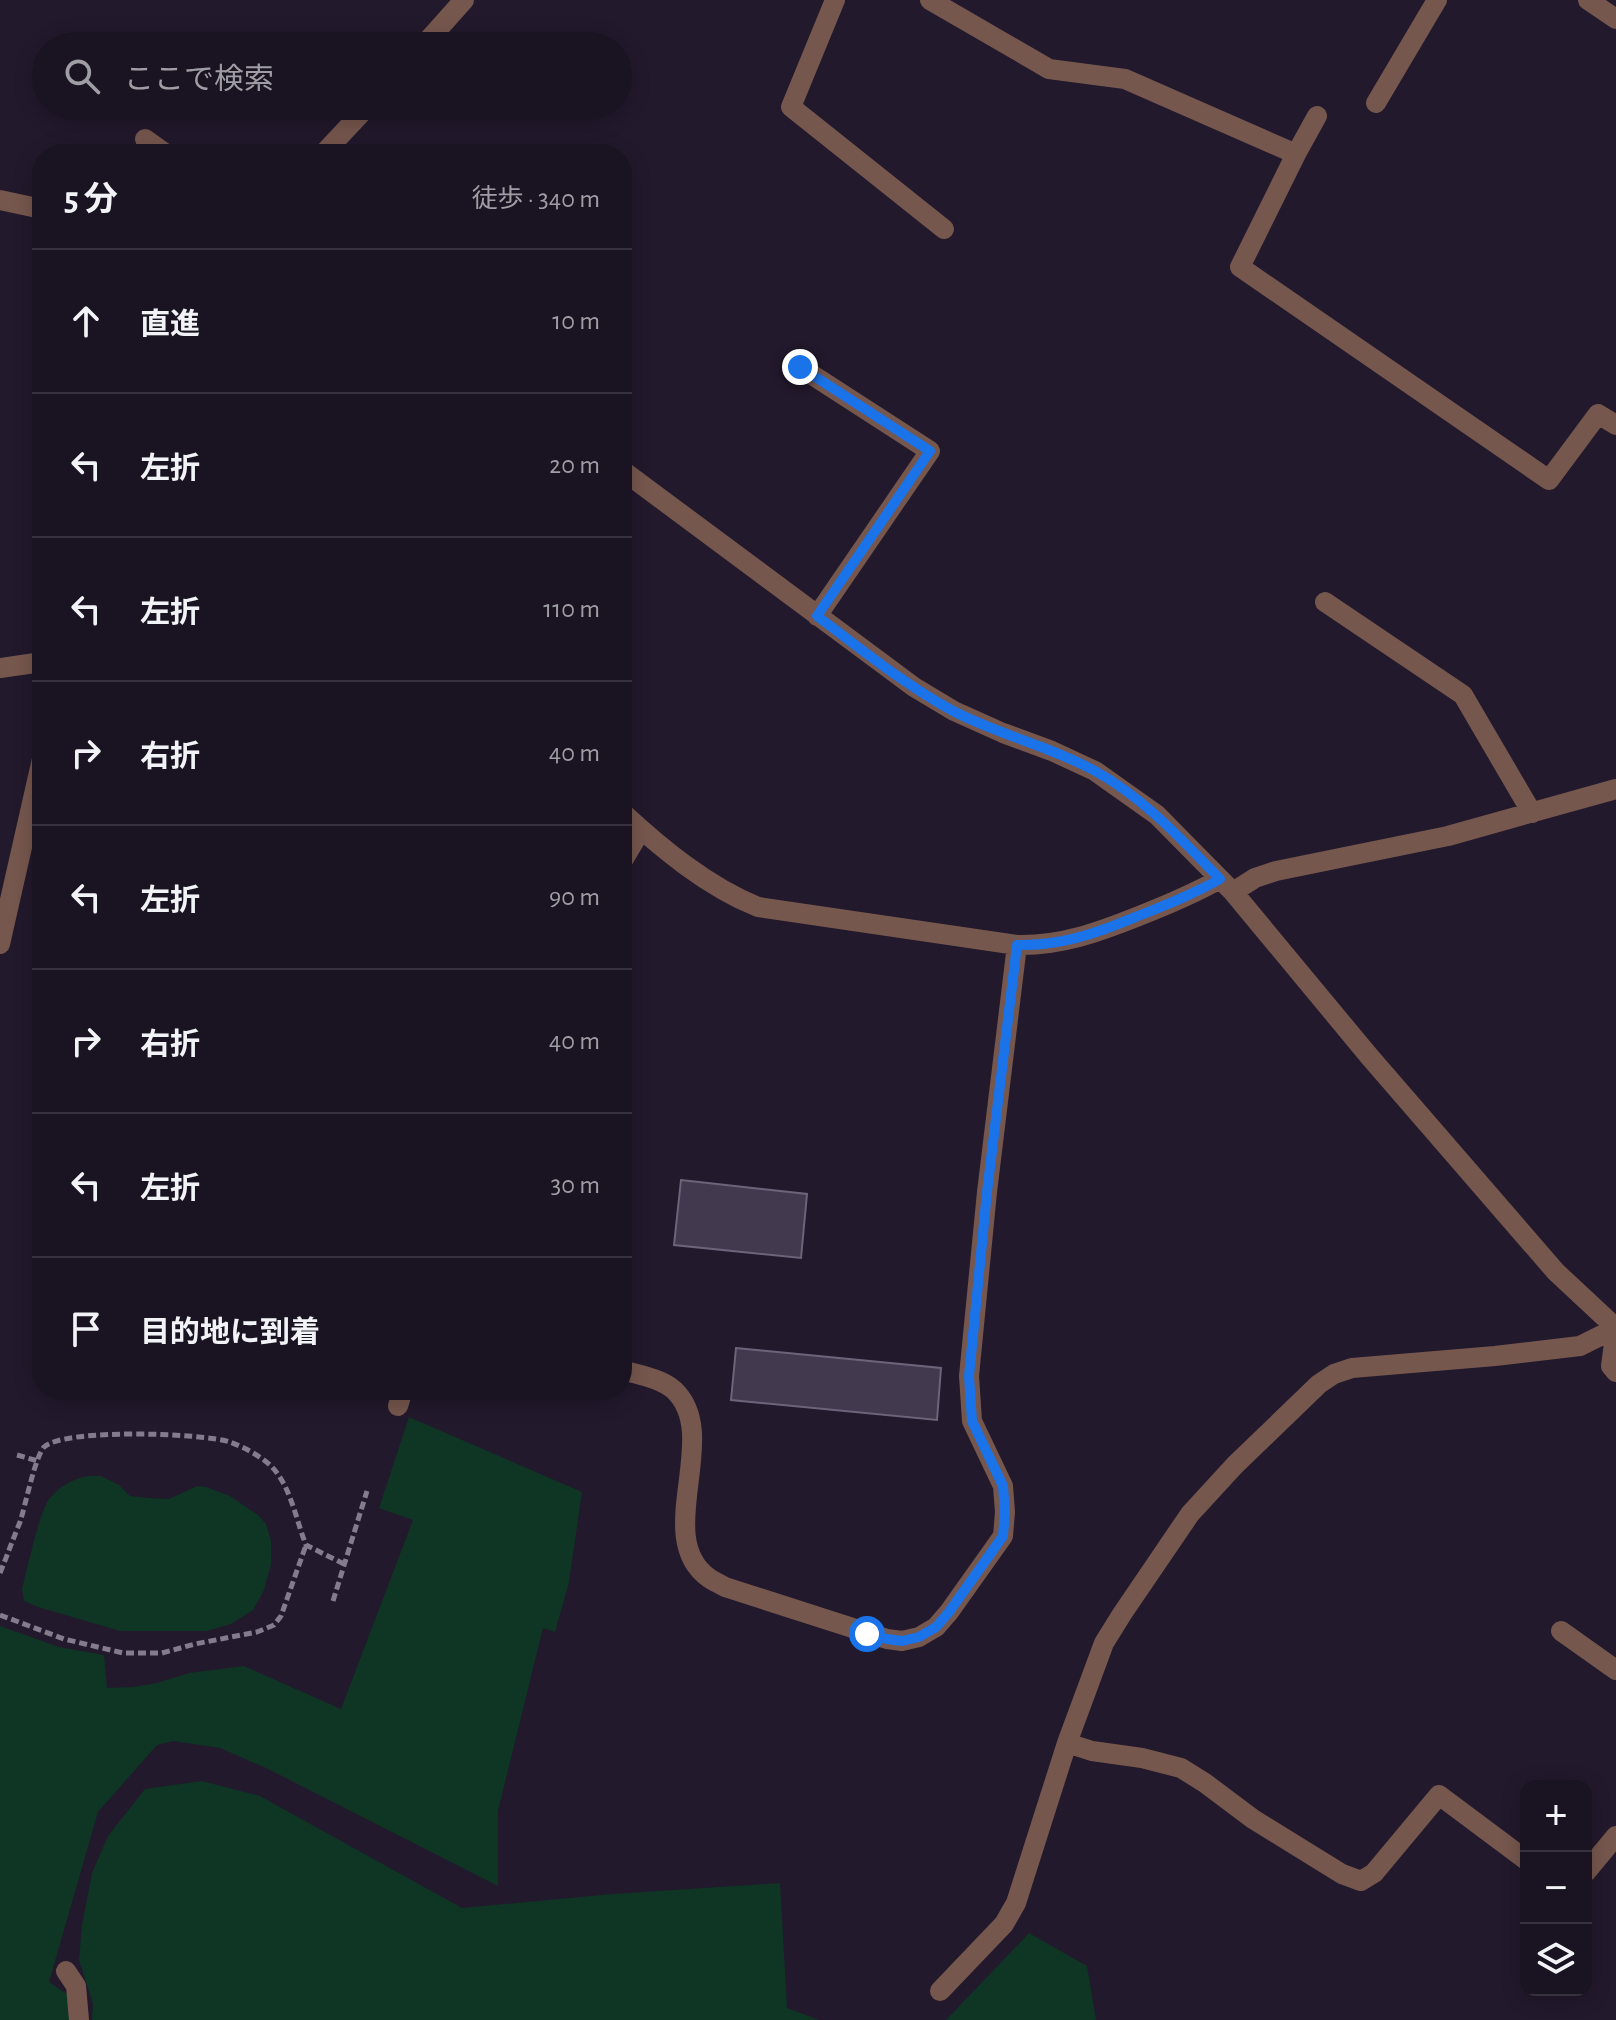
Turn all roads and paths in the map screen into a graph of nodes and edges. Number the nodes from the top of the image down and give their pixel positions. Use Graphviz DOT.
graph roads {
  1 [pos="464,0"];
  2 [pos="835,0"];
  3 [pos="930,0"];
  4 [pos="1437,0"];
  5 [pos="1588,0"];
  6 [pos="1616,19"];
  7 [pos="435,32"];
  8 [pos="1376,103"];
  9 [pos="1317,116"];
  10 [pos="355,120"];
  11 [pos="145,139"];
  12 [pos="152,144"];
  13 [pos="332,144"];
  14 [pos="1296,154"];
  15 [pos="0,200"];
  16 [pos="32,207"];
  17 [pos="944,229"];
  18 [pos="800,367"];
  19 [pos="1616,425"];
  20 [pos="632,477"];
  21 [pos="1325,602"];
  22 [pos="817,616"];
  23 [pos="32,663"];
  24 [pos="0,668"];
  25 [pos="1616,789"];
  26 [pos="32,803"];
  27 [pos="1532,813"];
  28 [pos="632,821"];
  29 [pos="641,830"];
  30 [pos="632,845"];
  31 [pos="1226,885"];
  32 [pos="0,944"];
  33 [pos="1017,945"];
  34 [pos="1616,1328"];
  35 [pos="1616,1372"];
  36 [pos="632,1373"];
  37 [pos="17,1455"];
  38 [pos="38,1461"];
  39 [pos="367,1491"];
  40 [pos="306,1545"];
  41 [pos="344,1564"];
  42 [pos="0,1573"];
  43 [pos="333,1601"];
  44 [pos="0,1615"];
  45 [pos="1561,1631"];
  46 [pos="1616,1670"];
  47 [pos="1067,1743"];
  48 [pos="1616,1836"];
  49 [pos="1520,1856"];
  50 [pos="1592,1865"];
  51 [pos="66,1971"];
  52 [pos="940,1991"];
  53 [pos="79,2020"];
  1 -- 7 [label="street"];
  2 -- 17 [label="street"];
  3 -- 14 [label="street"];
  4 -- 8 [label="street"];
  5 -- 6 [label="street"];
  9 -- 14 [label="street"];
  10 -- 13 [label="street"];
  11 -- 12 [label="street"];
  14 -- 19 [label="street"];
  15 -- 16 [label="street"];
  18 -- 22 [label="street"];
  20 -- 22 [label="street"];
  21 -- 27 [label="street"];
  22 -- 31 [label="street"];
  23 -- 24 [label="street"];
  25 -- 27 [label="street"];
  26 -- 32 [label="street"];
  27 -- 31 [label="street"];
  28 -- 29 [label="street"];
  29 -- 30 [label="street"];
  29 -- 33 [label="street"];
  31 -- 33 [label="street"];
  31 -- 34 [label="street"];
  33 -- 36 [label="street"];
  34 -- 35 [label="street"];
  34 -- 47 [label="street"];
  37 -- 38 [label="path"];
  38 -- 40 [label="path"];
  38 -- 42 [label="path"];
  39 -- 41 [label="path"];
  40 -- 41 [label="path"];
  40 -- 44 [label="path"];
  41 -- 43 [label="path"];
  45 -- 46 [label="street"];
  47 -- 49 [label="street"];
  47 -- 52 [label="street"];
  48 -- 50 [label="street"];
  51 -- 53 [label="street"];
}
